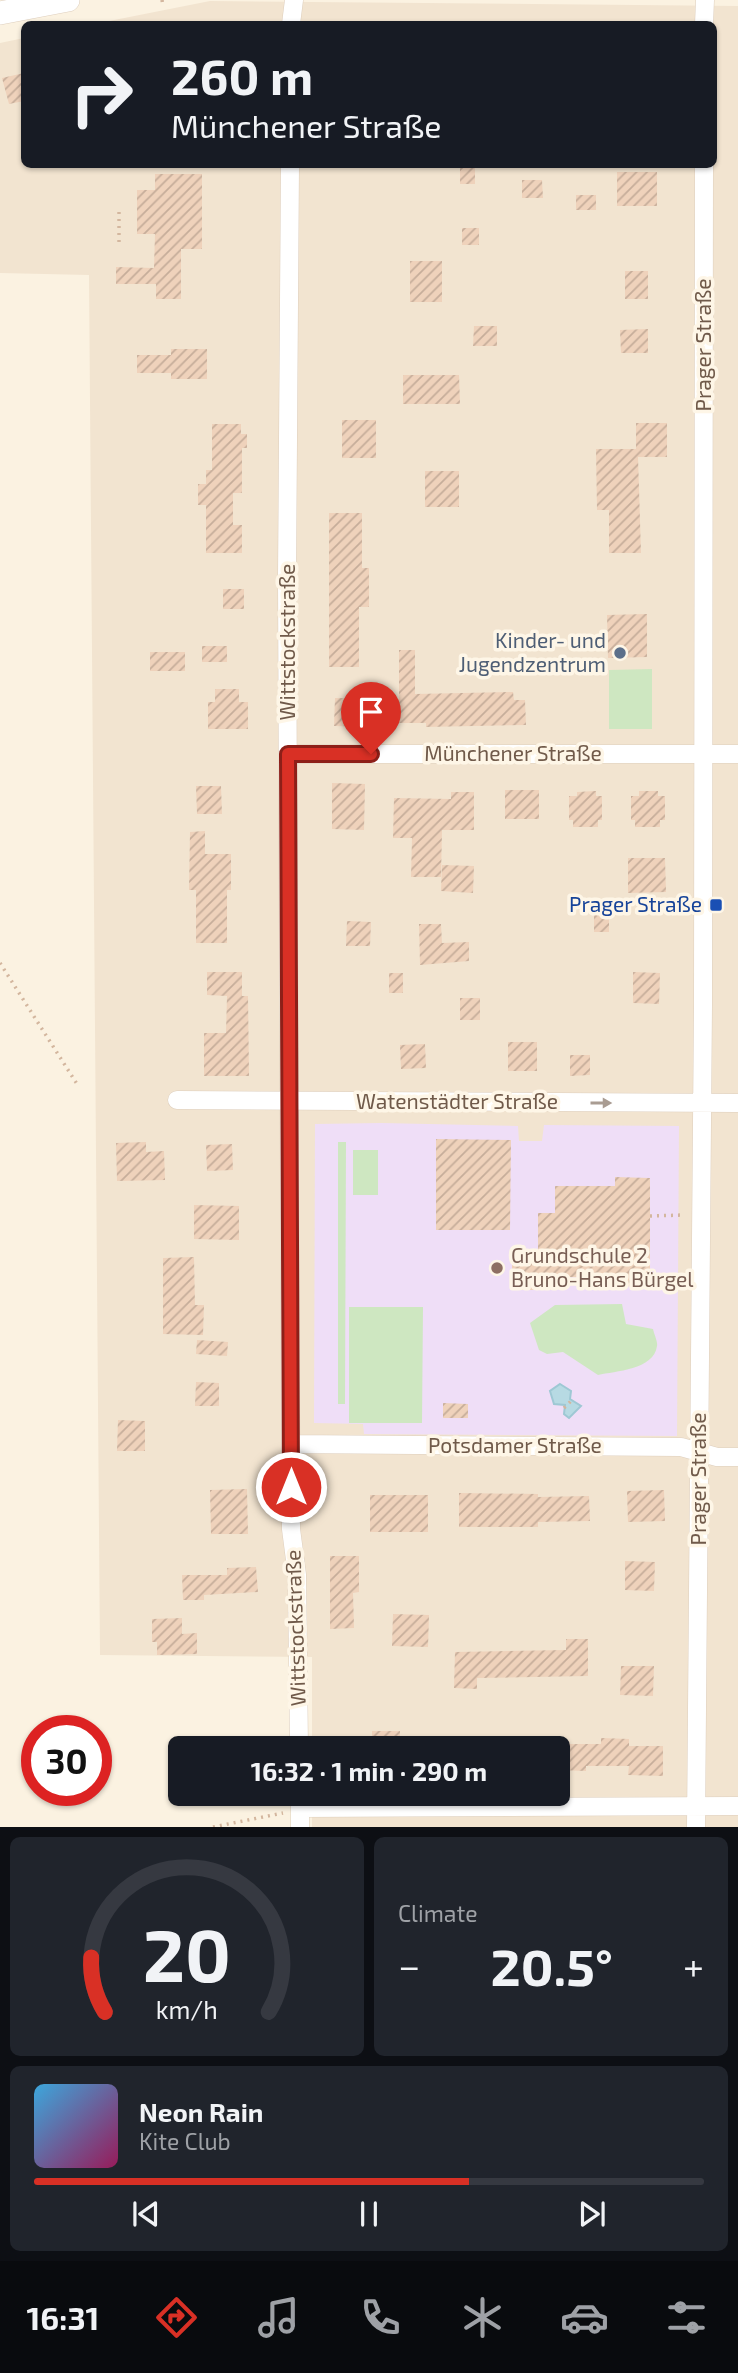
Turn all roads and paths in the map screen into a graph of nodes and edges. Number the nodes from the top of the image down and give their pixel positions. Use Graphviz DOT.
graph roads {
  1 [pos="68,0"];
  2 [pos="162,0"];
  3 [pos="294,0"];
  4 [pos="705,0"];
  5 [pos="163,6"];
  6 [pos="0,13"];
  7 [pos="291,21"];
  8 [pos="705,21"];
  9 [pos="290,168"];
  10 [pos="704,168"];
  11 [pos="119,212"];
  12 [pos="119,247"];
  13 [pos="288,754"];
  14 [pos="738,754"];
  15 [pos="703,755"];
  16 [pos="0,963"];
  17 [pos="77,1084"];
  18 [pos="177,1100"];
  19 [pos="288,1101"];
  20 [pos="701,1103"];
  21 [pos="738,1103"];
  22 [pos="675,1215"];
  23 [pos="650,1216"];
  24 [pos="573,1399"];
  25 [pos="564,1408"];
  26 [pos="291,1444"];
  27 [pos="699,1452"];
  28 [pos="738,1457"];
  29 [pos="299,1736"];
  30 [pos="570,1804"];
  31 [pos="283,1806"];
  32 [pos="300,1806"];
  33 [pos="696,1806"];
  34 [pos="738,1806"];
  35 [pos="213,1827"];
  36 [pos="300,1827"];
  37 [pos="696,1827"];
  1 -- 6 [label="street"];
  2 -- 5 [label="path"];
  3 -- 7 [label="street"];
  4 -- 8 [label="street"];
  9 -- 13 [label="street, Wittstockstraße"];
  10 -- 15 [label="street, Prager Straße"];
  11 -- 12 [label="path"];
  13 -- 15 [label="street, Münchener Straße"];
  13 -- 19 [label="street, Wittstockstraße"];
  14 -- 15 [label="street, Münchener Straße"];
  15 -- 20 [label="street, Prager Straße"];
  16 -- 17 [label="path"];
  18 -- 19 [label="street, Watenstädter Straße"];
  19 -- 20 [label="street, Watenstädter Straße, one-way"];
  19 -- 26 [label="street, Wittstockstraße"];
  20 -- 21 [label="street, Watenstädter Straße"];
  20 -- 27 [label="street, Prager Straße"];
  22 -- 23 [label="path"];
  24 -- 25 [label="path"];
  26 -- 27 [label="street, Potsdamer Straße"];
  26 -- 29 [label="street, Wittstockstraße"];
  27 -- 28 [label="street, Potsdamer Straße"];
  27 -- 33 [label="street, Prager Straße"];
  30 -- 33 [label="street"];
  31 -- 35 [label="path"];
  32 -- 36 [label="street"];
  33 -- 34 [label="street"];
  33 -- 37 [label="street, Prager Straße"];
}
